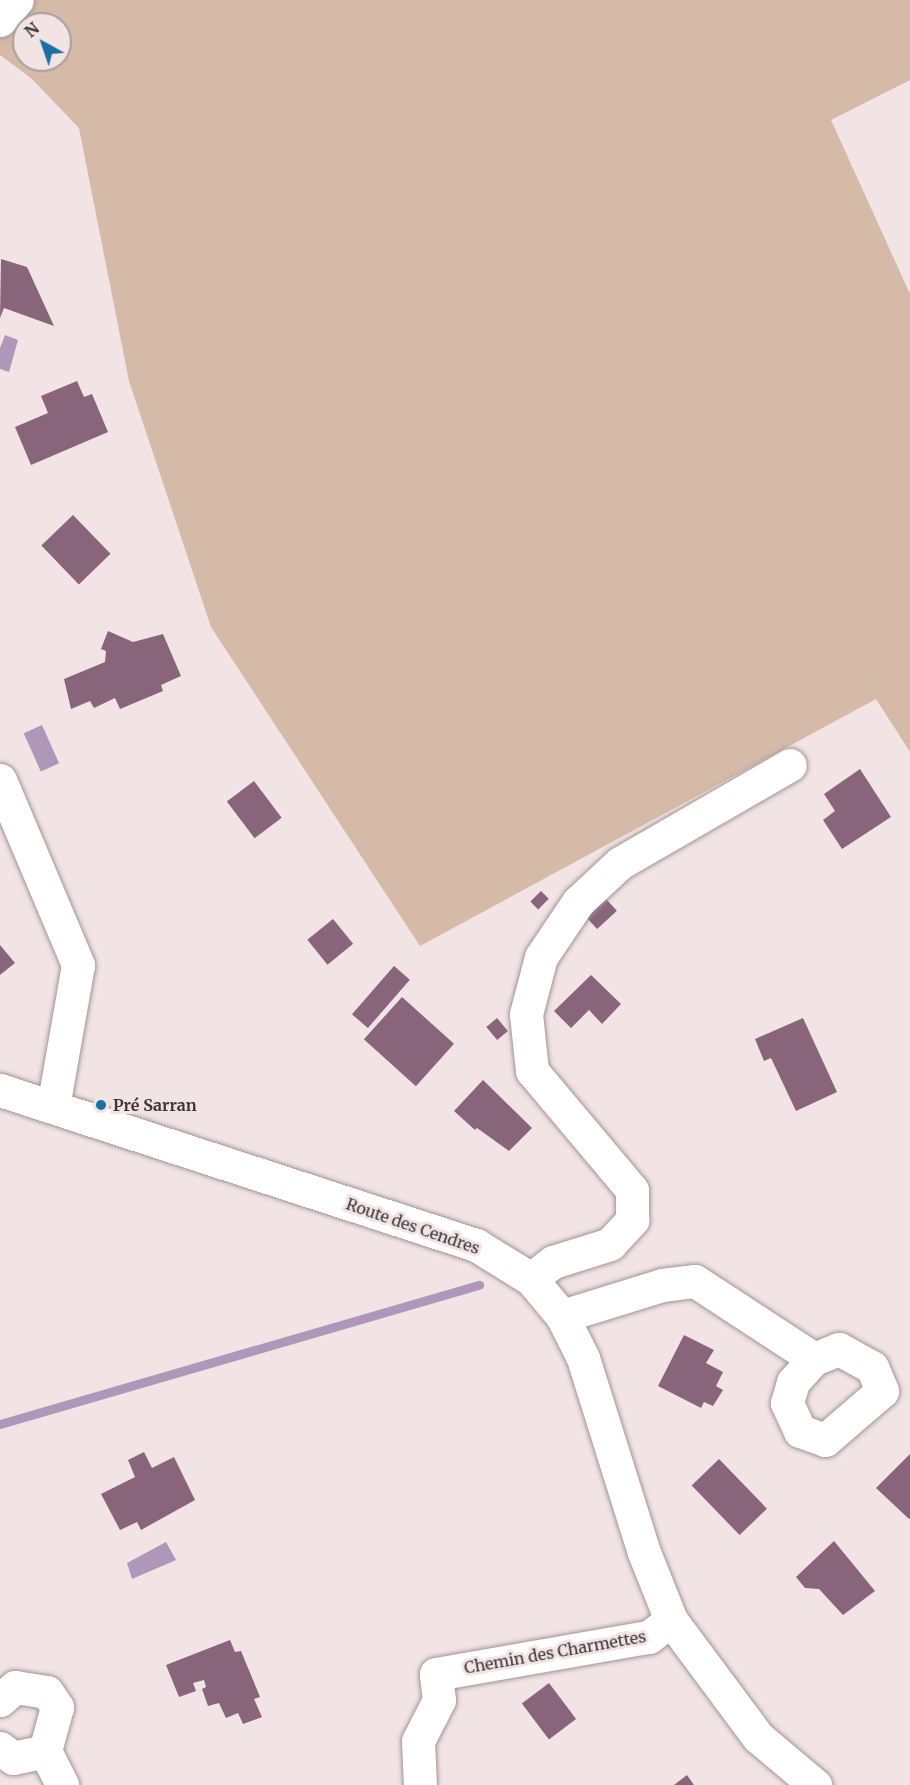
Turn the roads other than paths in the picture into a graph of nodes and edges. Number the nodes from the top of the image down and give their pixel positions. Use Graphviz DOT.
graph roads {
  1 [pos="17,0"];
  2 [pos="0,20"];
  3 [pos="790,765"];
  4 [pos="0,780"];
  5 [pos="0,1090"];
  6 [pos="53,1107"];
  7 [pos="531,1279"];
  8 [pos="562,1316"];
  9 [pos="814,1359"];
  10 [pos="671,1620"];
  11 [pos="0,1700"];
  12 [pos="0,1748"];
  13 [pos="45,1751"];
  14 [pos="62,1785"];
  15 [pos="420,1785"];
  16 [pos="815,1785"];
  1 -- 2 [label="street"];
  3 -- 7 [label="street"];
  4 -- 6 [label="street"];
  5 -- 6 [label="street, Route des Cendres"];
  6 -- 7 [label="street, Route des Cendres"];
  7 -- 8 [label="street, Route des Cendres"];
  8 -- 9 [label="street"];
  8 -- 10 [label="street, Route des Cendres"];
  10 -- 15 [label="street, Chemin des Charmettes"];
  10 -- 16 [label="street, Route des Cendres"];
  11 -- 13 [label="street"];
  12 -- 13 [label="street"];
  13 -- 14 [label="street"];
}
